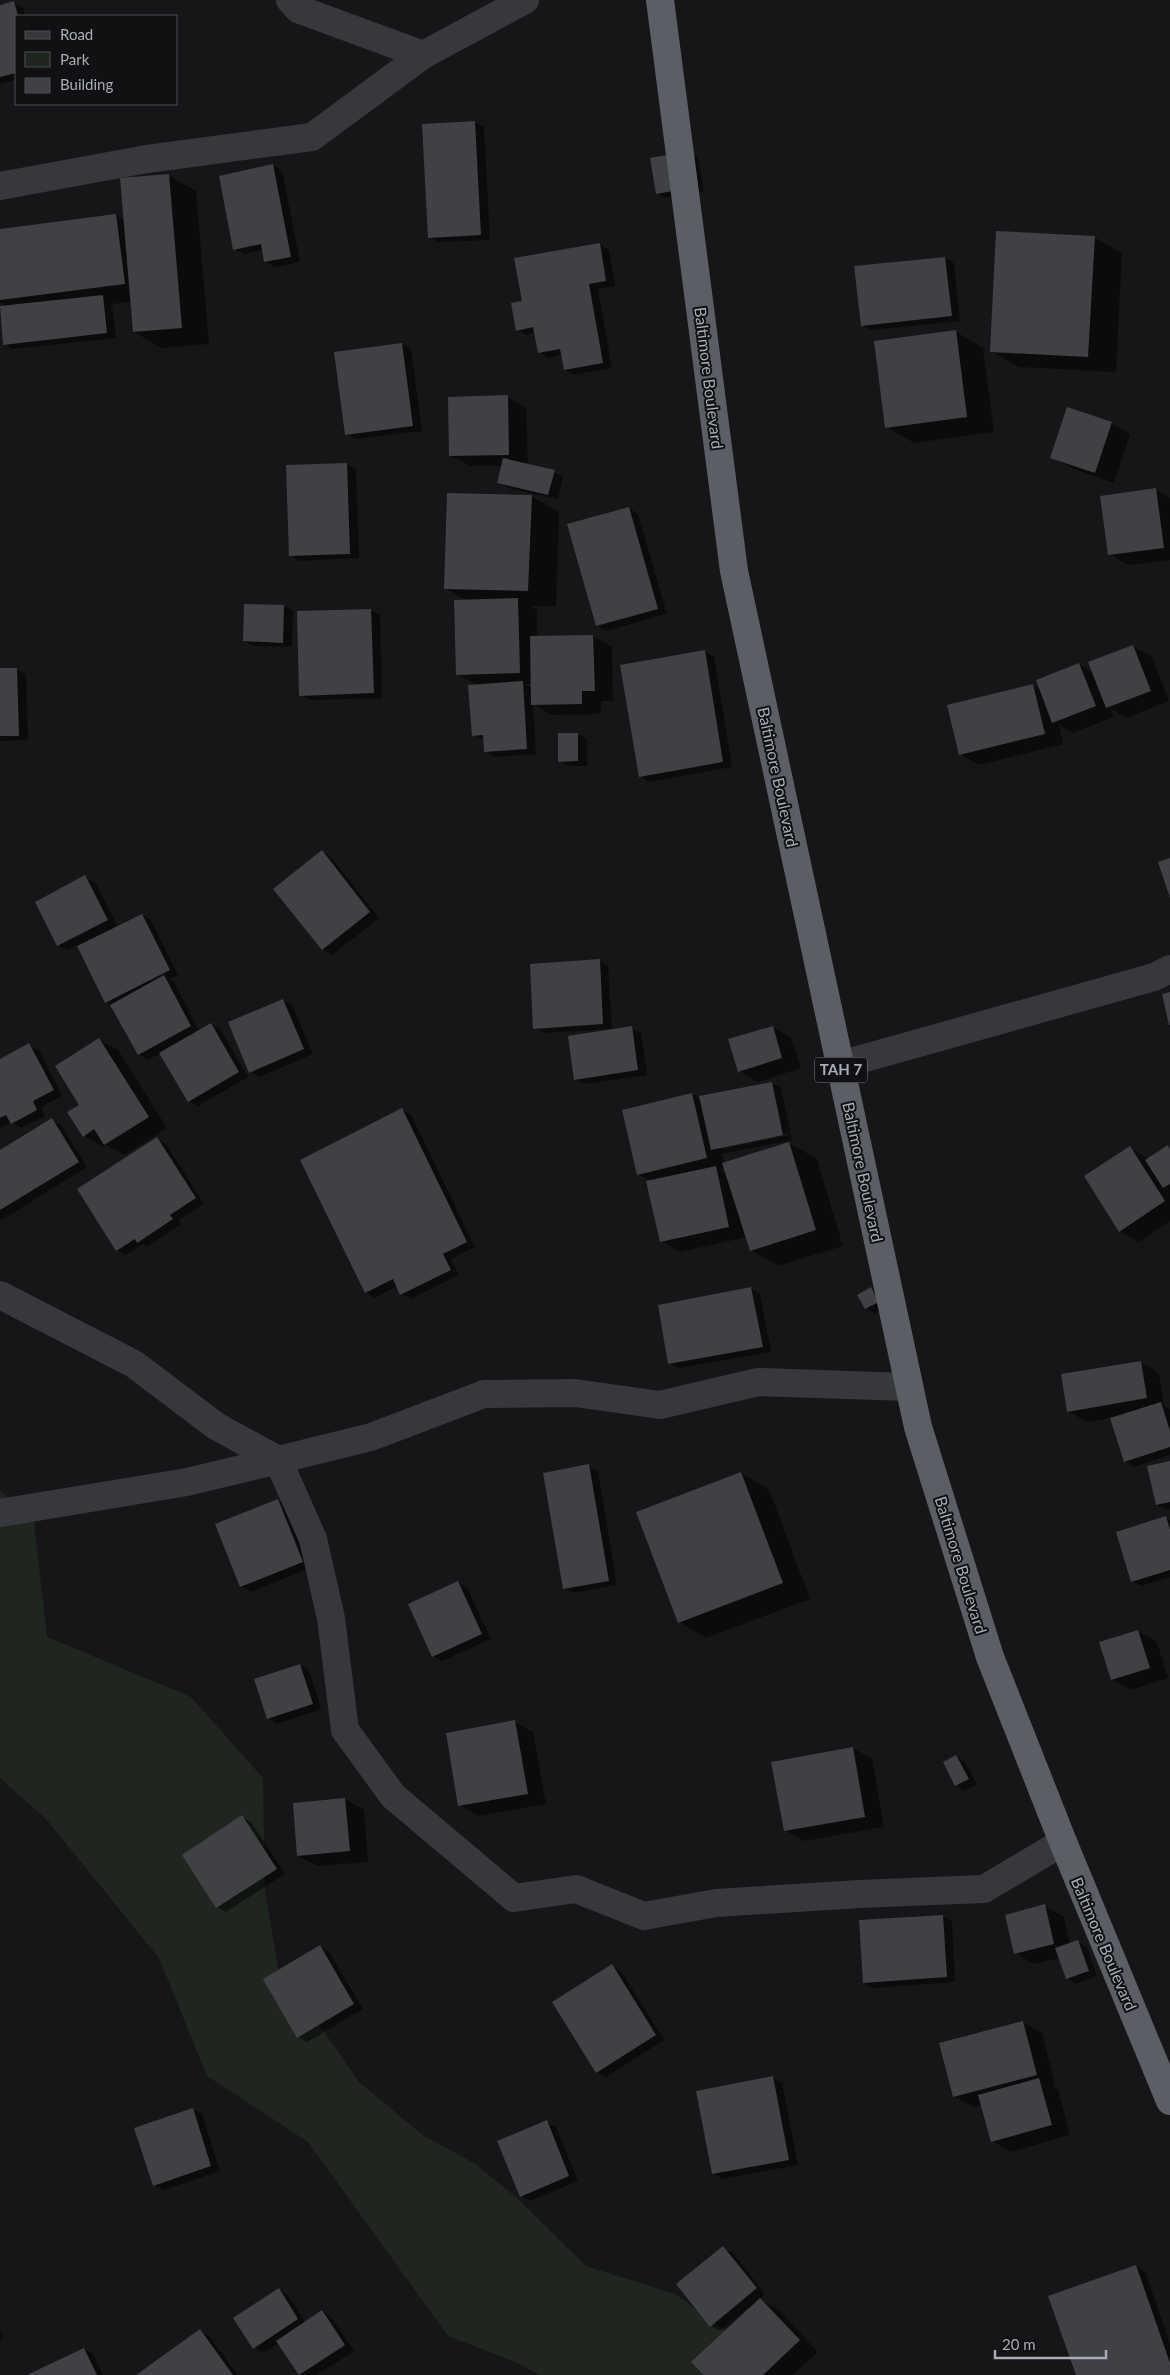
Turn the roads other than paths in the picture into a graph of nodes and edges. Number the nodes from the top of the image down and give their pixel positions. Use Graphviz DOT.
graph roads {
  1 [pos="290,0"];
  2 [pos="525,0"];
  3 [pos="660,0"];
  4 [pos="423,55"];
  5 [pos="0,186"];
  6 [pos="1170,969"];
  7 [pos="840,1065"];
  8 [pos="0,1295"];
  9 [pos="909,1387"];
  10 [pos="278,1460"];
  11 [pos="0,1513"];
  12 [pos="1063,1842"];
  13 [pos="1170,2101"];
  1 -- 4 [label="street"];
  2 -- 4 [label="street"];
  3 -- 7 [label="highway, Baltimore Boulevard / TAH 7"];
  4 -- 5 [label="street"];
  6 -- 7 [label="street"];
  7 -- 9 [label="highway, Baltimore Boulevard / TAH 7"];
  8 -- 10 [label="street"];
  9 -- 10 [label="street"];
  9 -- 12 [label="highway, Baltimore Boulevard / TAH 7"];
  10 -- 11 [label="street"];
  10 -- 12 [label="street"];
  12 -- 13 [label="highway, Baltimore Boulevard / TAH 7"];
}
